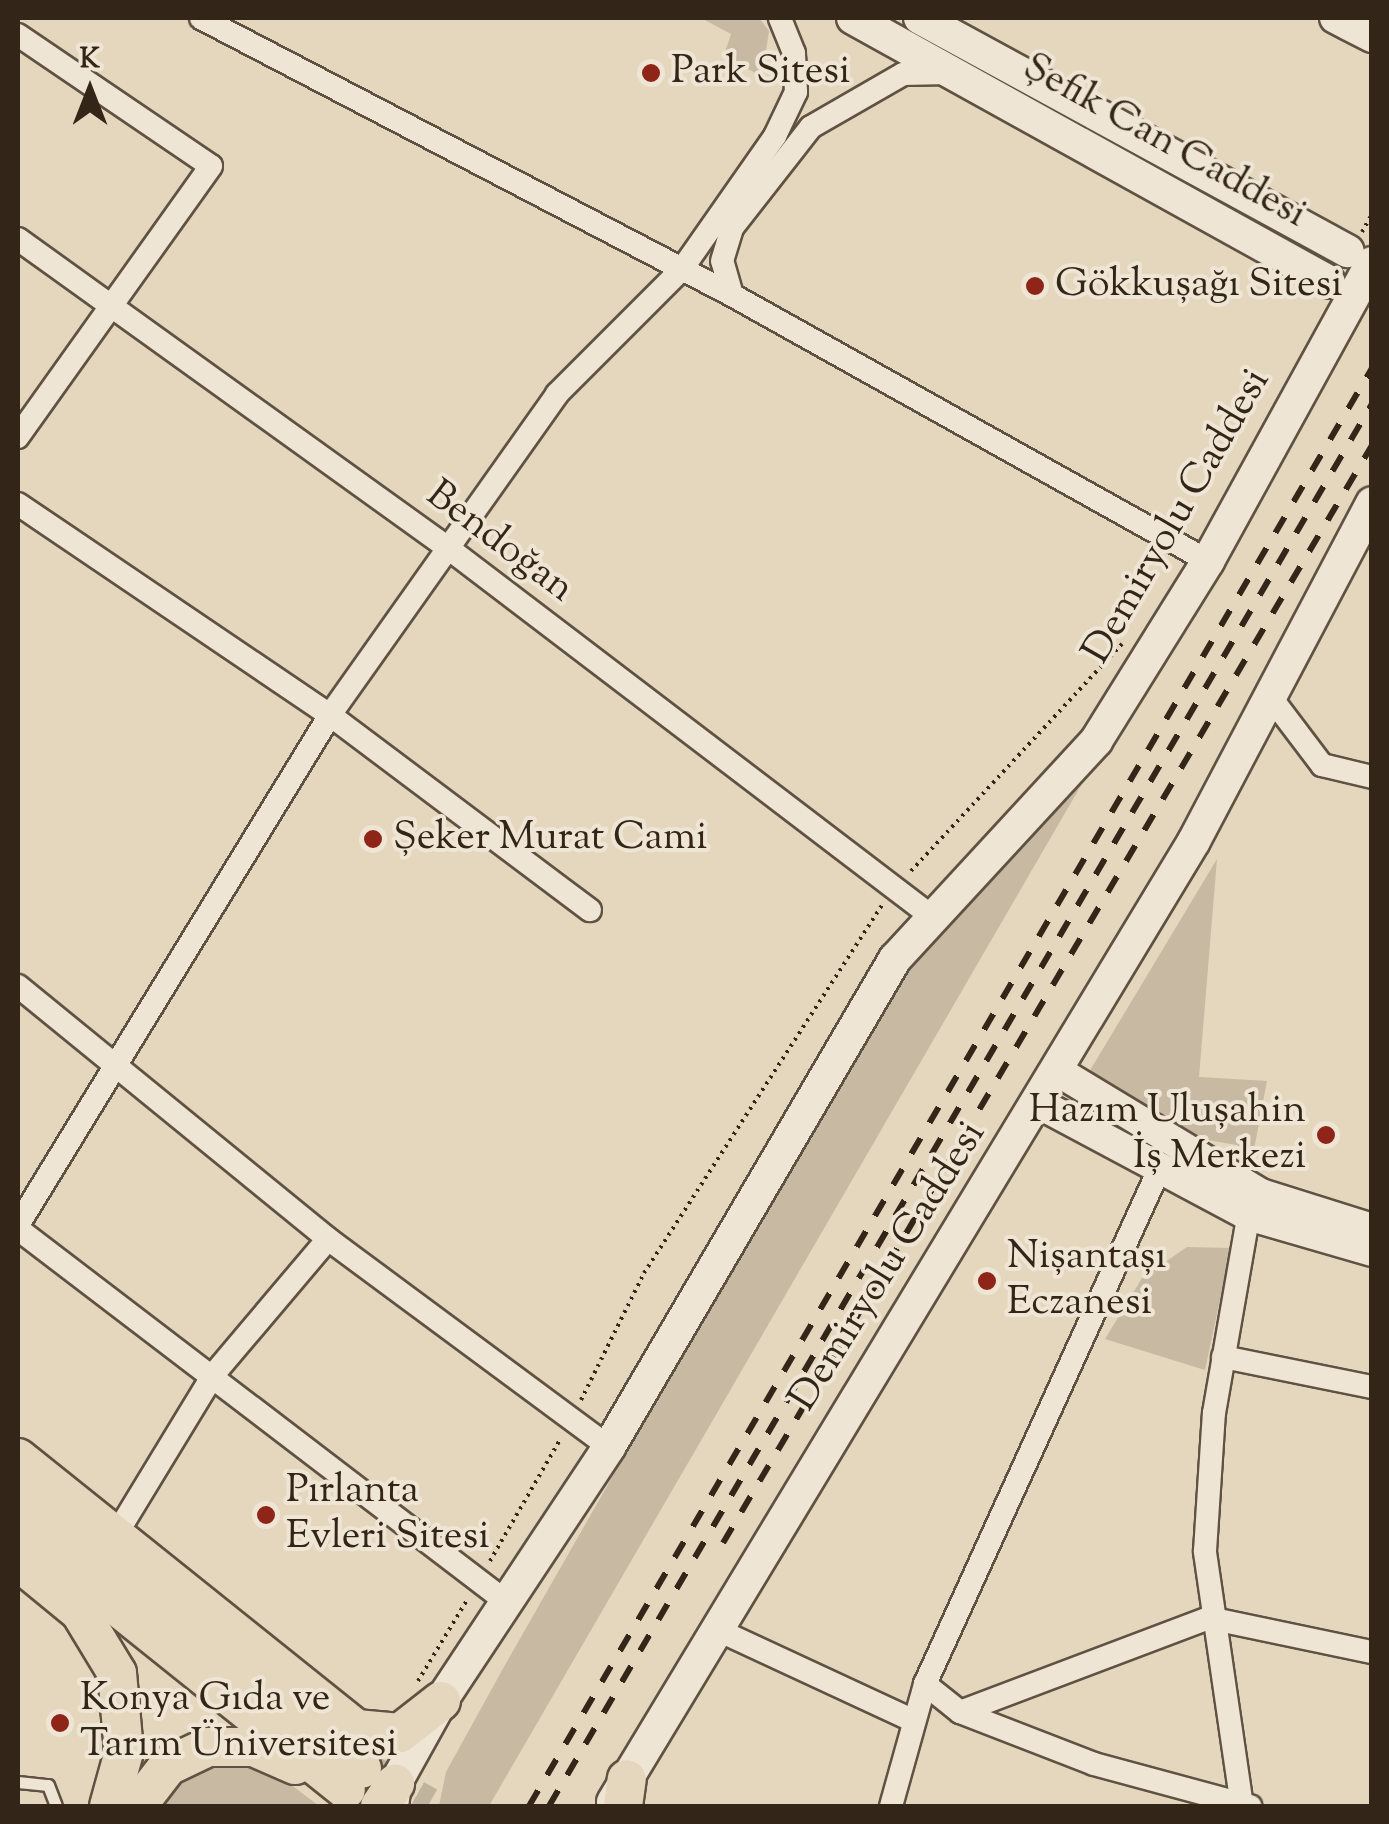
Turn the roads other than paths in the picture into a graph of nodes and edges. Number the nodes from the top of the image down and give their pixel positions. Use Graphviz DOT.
graph roads {
  1 [pos="201,18"];
  2 [pos="780,18"];
  3 [pos="853,18"];
  4 [pos="1335,18"];
  5 [pos="933,22"];
  6 [pos="18,35"];
  7 [pos="1372,37"];
  8 [pos="953,73"];
  9 [pos="705,235"];
  10 [pos="18,239"];
  11 [pos="1360,257"];
  12 [pos="682,269"];
  13 [pos="1329,282"];
  14 [pos="732,295"];
  15 [pos="108,308"];
  16 [pos="18,437"];
  17 [pos="1372,503"];
  18 [pos="18,504"];
  19 [pos="448,548"];
  20 [pos="1208,561"];
  21 [pos="1269,695"];
  22 [pos="330,715"];
  23 [pos="1372,777"];
  24 [pos="590,910"];
  25 [pos="930,915"];
  26 [pos="18,986"];
  27 [pos="114,1057"];
  28 [pos="1056,1070"];
  29 [pos="1040,1104"];
  30 [pos="1158,1172"];
  31 [pos="1250,1202"];
  32 [pos="18,1227"];
  33 [pos="1372,1229"];
  34 [pos="328,1239"];
  35 [pos="1372,1252"];
  36 [pos="1222,1357"];
  37 [pos="213,1375"];
  38 [pos="1372,1387"];
  39 [pos="609,1447"];
  40 [pos="18,1458"];
  41 [pos="18,1491"];
  42 [pos="18,1528"];
  43 [pos="117,1532"];
  44 [pos="18,1560"];
  45 [pos="504,1600"];
  46 [pos="1209,1618"];
  47 [pos="718,1630"];
  48 [pos="1372,1652"];
  49 [pos="925,1684"];
  50 [pos="441,1701"];
  51 [pos="960,1712"];
  52 [pos="910,1719"];
  53 [pos="18,1782"];
  54 [pos="375,1791"];
  55 [pos="620,1797"];
  56 [pos="56,1806"];
  57 [pos="109,1806"];
  58 [pos="137,1806"];
  59 [pos="891,1806"];
  60 [pos="1244,1806"];
  1 -- 12 [label="street"];
  2 -- 9 [label="street"];
  3 -- 8 [label="main road, Şefik Can Caddesi"];
  4 -- 7 [label="street"];
  5 -- 11 [label="main road, Şefik Can Caddesi"];
  6 -- 15 [label="street"];
  8 -- 13 [label="main road, Şefik Can Caddesi"];
  8 -- 14 [label="street"];
  9 -- 12 [label="street"];
  9 -- 14 [label="street"];
  10 -- 15 [label="street, Bendoğan"];
  11 -- 20 [label="main road, Demiryolu Caddesi"];
  12 -- 14 [label="street"];
  12 -- 19 [label="street"];
  14 -- 20 [label="street"];
  15 -- 16 [label="street"];
  15 -- 19 [label="street, Bendoğan"];
  17 -- 21 [label="main road, Demiryolu Caddesi"];
  18 -- 22 [label="street"];
  19 -- 22 [label="street"];
  19 -- 25 [label="street, Bendoğan"];
  20 -- 25 [label="main road, Demiryolu Caddesi"];
  21 -- 23 [label="street"];
  21 -- 28 [label="main road, Demiryolu Caddesi"];
  22 -- 24 [label="street"];
  22 -- 27 [label="street"];
  25 -- 39 [label="main road, Demiryolu Caddesi"];
  26 -- 27 [label="street"];
  27 -- 32 [label="street"];
  27 -- 34 [label="street"];
  28 -- 29 [label="main road, Demiryolu Caddesi"];
  28 -- 31 [label="street"];
  29 -- 30 [label="street"];
  29 -- 47 [label="main road, Demiryolu Caddesi"];
  30 -- 31 [label="street"];
  30 -- 49 [label="street"];
  31 -- 33 [label="street"];
  31 -- 35 [label="street"];
  31 -- 36 [label="street"];
  32 -- 37 [label="street"];
  34 -- 37 [label="street"];
  34 -- 39 [label="street"];
  36 -- 38 [label="street"];
  36 -- 46 [label="street"];
  37 -- 43 [label="street"];
  37 -- 45 [label="street"];
  39 -- 45 [label="main road, Demiryolu Caddesi"];
  40 -- 43 [label="main road"];
  41 -- 54 [label="main road"];
  42 -- 54 [label="main road"];
  43 -- 50 [label="main road"];
  44 -- 57 [label="main road"];
  45 -- 50 [label="main road, Demiryolu Caddesi"];
  46 -- 48 [label="street"];
  46 -- 51 [label="street"];
  46 -- 60 [label="street"];
  47 -- 52 [label="street"];
  47 -- 55 [label="main road, Demiryolu Caddesi"];
  49 -- 51 [label="street"];
  49 -- 52 [label="street"];
  50 -- 54 [label="main road, Demiryolu Caddesi"];
  51 -- 60 [label="street"];
  52 -- 59 [label="street"];
  53 -- 56 [label="lane"];
  54 -- 58 [label="main road"];
}
